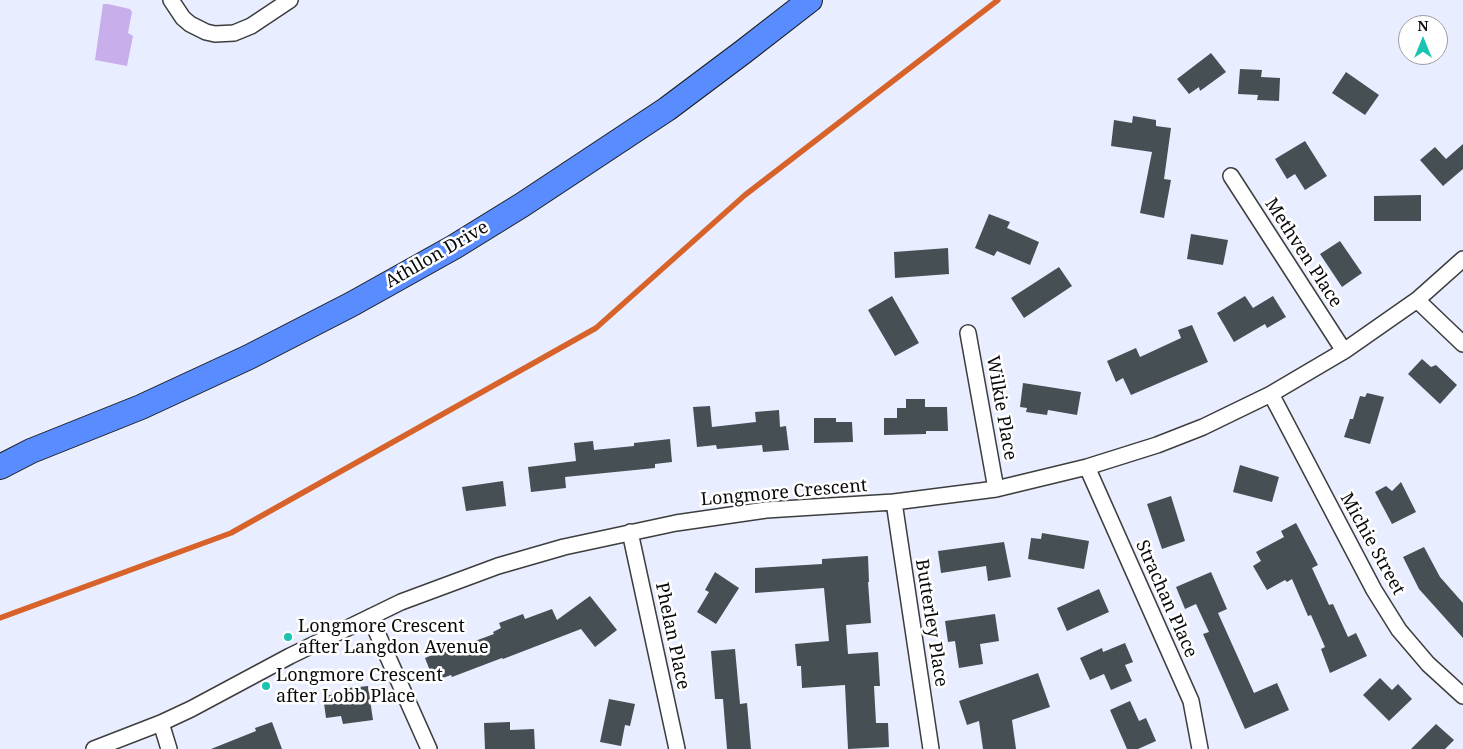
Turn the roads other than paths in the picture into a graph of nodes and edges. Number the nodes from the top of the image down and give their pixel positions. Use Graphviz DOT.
graph roads {
  1 [pos="171,0"];
  2 [pos="290,0"];
  3 [pos="810,0"];
  4 [pos="1231,176"];
  5 [pos="1463,259"];
  6 [pos="1417,300"];
  7 [pos="968,333"];
  8 [pos="1463,344"];
  9 [pos="1344,351"];
  10 [pos="1271,394"];
  11 [pos="31,451"];
  12 [pos="0,458"];
  13 [pos="0,466"];
  14 [pos="1087,468"];
  15 [pos="996,488"];
  16 [pos="894,502"];
  17 [pos="630,532"];
  18 [pos="370,617"];
  19 [pos="1463,696"];
  20 [pos="160,723"];
  21 [pos="94,749"];
  22 [pos="168,749"];
  23 [pos="429,749"];
  24 [pos="677,749"];
  25 [pos="931,749"];
  26 [pos="1200,749"];
  1 -- 2 [label="street"];
  3 -- 11 [label="main road, Athllon Drive"];
  4 -- 9 [label="street, Methven Place"];
  5 -- 6 [label="street, Longmore Crescent"];
  6 -- 8 [label="street"];
  6 -- 9 [label="street, Longmore Crescent"];
  7 -- 15 [label="street, Wilkie Place"];
  9 -- 10 [label="street, Longmore Crescent"];
  10 -- 14 [label="street, Longmore Crescent"];
  10 -- 19 [label="street, Michie Street"];
  11 -- 12 [label="main road, Athllon Drive"];
  11 -- 13 [label="main road, Athllon Drive"];
  14 -- 15 [label="street, Longmore Crescent"];
  14 -- 26 [label="street, Strachan Place"];
  15 -- 16 [label="street, Longmore Crescent"];
  16 -- 17 [label="street, Longmore Crescent"];
  16 -- 25 [label="street, Butterley Place"];
  17 -- 18 [label="street, Longmore Crescent"];
  17 -- 24 [label="street, Phelan Place"];
  18 -- 20 [label="street, Longmore Crescent"];
  18 -- 23 [label="street"];
  20 -- 21 [label="street, Longmore Crescent"];
  20 -- 22 [label="street"];
}
